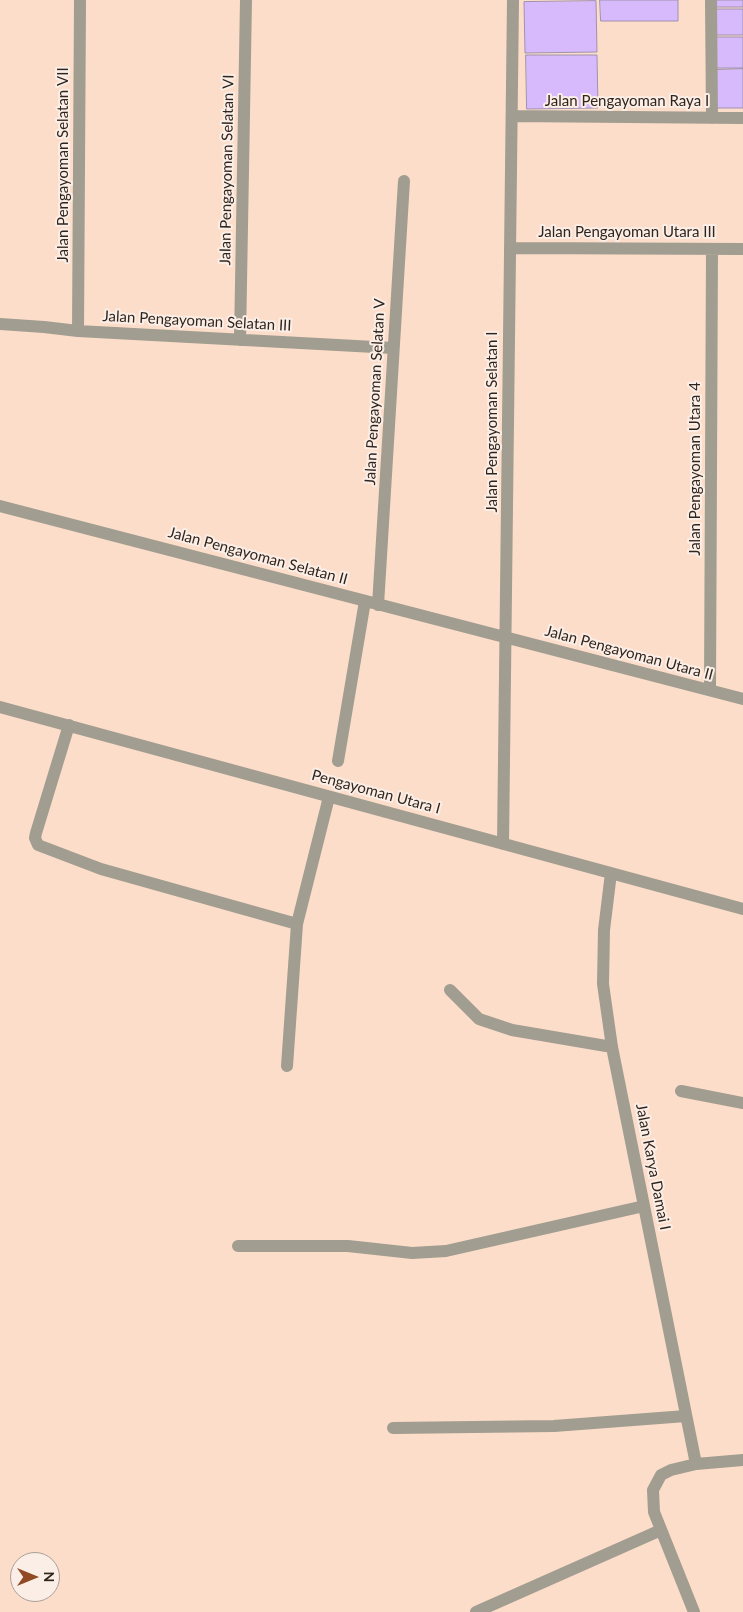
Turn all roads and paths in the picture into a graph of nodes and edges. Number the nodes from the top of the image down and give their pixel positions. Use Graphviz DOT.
graph roads {
  1 [pos="80,0"];
  2 [pos="246,0"];
  3 [pos="513,0"];
  4 [pos="711,0"];
  5 [pos="512,116"];
  6 [pos="712,118"];
  7 [pos="743,118"];
  8 [pos="404,182"];
  9 [pos="510,248"];
  10 [pos="712,249"];
  11 [pos="743,249"];
  12 [pos="0,324"];
  13 [pos="78,331"];
  14 [pos="240,340"];
  15 [pos="393,348"];
  16 [pos="0,506"];
  17 [pos="365,601"];
  18 [pos="378,604"];
  19 [pos="507,638"];
  20 [pos="710,690"];
  21 [pos="743,699"];
  22 [pos="0,707"];
  23 [pos="69,725"];
  24 [pos="338,761"];
  25 [pos="329,797"];
  26 [pos="504,844"];
  27 [pos="611,873"];
  28 [pos="743,910"];
  29 [pos="298,924"];
  30 [pos="450,990"];
  31 [pos="612,1047"];
  32 [pos="287,1066"];
  33 [pos="681,1092"];
  34 [pos="743,1103"];
  35 [pos="644,1206"];
  36 [pos="238,1246"];
  37 [pos="686,1416"];
  38 [pos="393,1428"];
  39 [pos="743,1460"];
  40 [pos="696,1464"];
  41 [pos="661,1530"];
  42 [pos="476,1612"];
  43 [pos="694,1612"];
  1 -- 13 [label="street, Jalan Pengayoman Selatan VII"];
  2 -- 14 [label="street, Jalan Pengayoman Selatan VI"];
  3 -- 5 [label="street, Jalan Pengayoman Selatan I"];
  4 -- 6 [label="street"];
  5 -- 6 [label="street, Jalan Pengayoman Raya I"];
  5 -- 9 [label="street, Jalan Pengayoman Selatan I"];
  6 -- 7 [label="street, Jalan Pengayoman Raya I"];
  8 -- 15 [label="street, Jalan Pengayoman Selatan V"];
  9 -- 10 [label="street, Jalan Pengayoman Utara III"];
  9 -- 19 [label="street, Jalan Pengayoman Selatan I"];
  10 -- 11 [label="street, Jalan Pengayoman Utara III"];
  10 -- 20 [label="street, Jalan Pengayoman Utara 4"];
  12 -- 13 [label="street, Jalan Pengayoman Selatan III"];
  13 -- 14 [label="street, Jalan Pengayoman Selatan III"];
  14 -- 15 [label="street, Jalan Pengayoman Selatan III"];
  15 -- 18 [label="street, Jalan Pengayoman Selatan V"];
  16 -- 17 [label="street, Jalan Pengayoman Selatan II"];
  17 -- 18 [label="street, Jalan Pengayoman Selatan II"];
  17 -- 24 [label="street"];
  18 -- 19 [label="street, Jalan Pengayoman Selatan II"];
  19 -- 20 [label="street, Jalan Pengayoman Utara II"];
  19 -- 26 [label="street, Jalan Pengayoman Selatan I"];
  20 -- 21 [label="street, Jalan Pengayoman Utara II"];
  22 -- 23 [label="street, Pengayoman Utara I"];
  23 -- 25 [label="street, Pengayoman Utara I"];
  23 -- 29 [label="street"];
  25 -- 26 [label="street, Pengayoman Utara I"];
  25 -- 29 [label="street"];
  26 -- 27 [label="street, Pengayoman Utara I"];
  27 -- 28 [label="street, Pengayoman Utara I"];
  27 -- 31 [label="street, Jalan Karya Damai I"];
  29 -- 32 [label="street"];
  30 -- 31 [label="street"];
  31 -- 35 [label="street, Jalan Karya Damai I"];
  33 -- 34 [label="street"];
  35 -- 36 [label="street"];
  35 -- 37 [label="street, Jalan Karya Damai I"];
  37 -- 38 [label="street"];
  37 -- 40 [label="street, Jalan Karya Damai I"];
  39 -- 40 [label="street"];
  40 -- 41 [label="street"];
  41 -- 42 [label="street"];
  41 -- 43 [label="street"];
}
